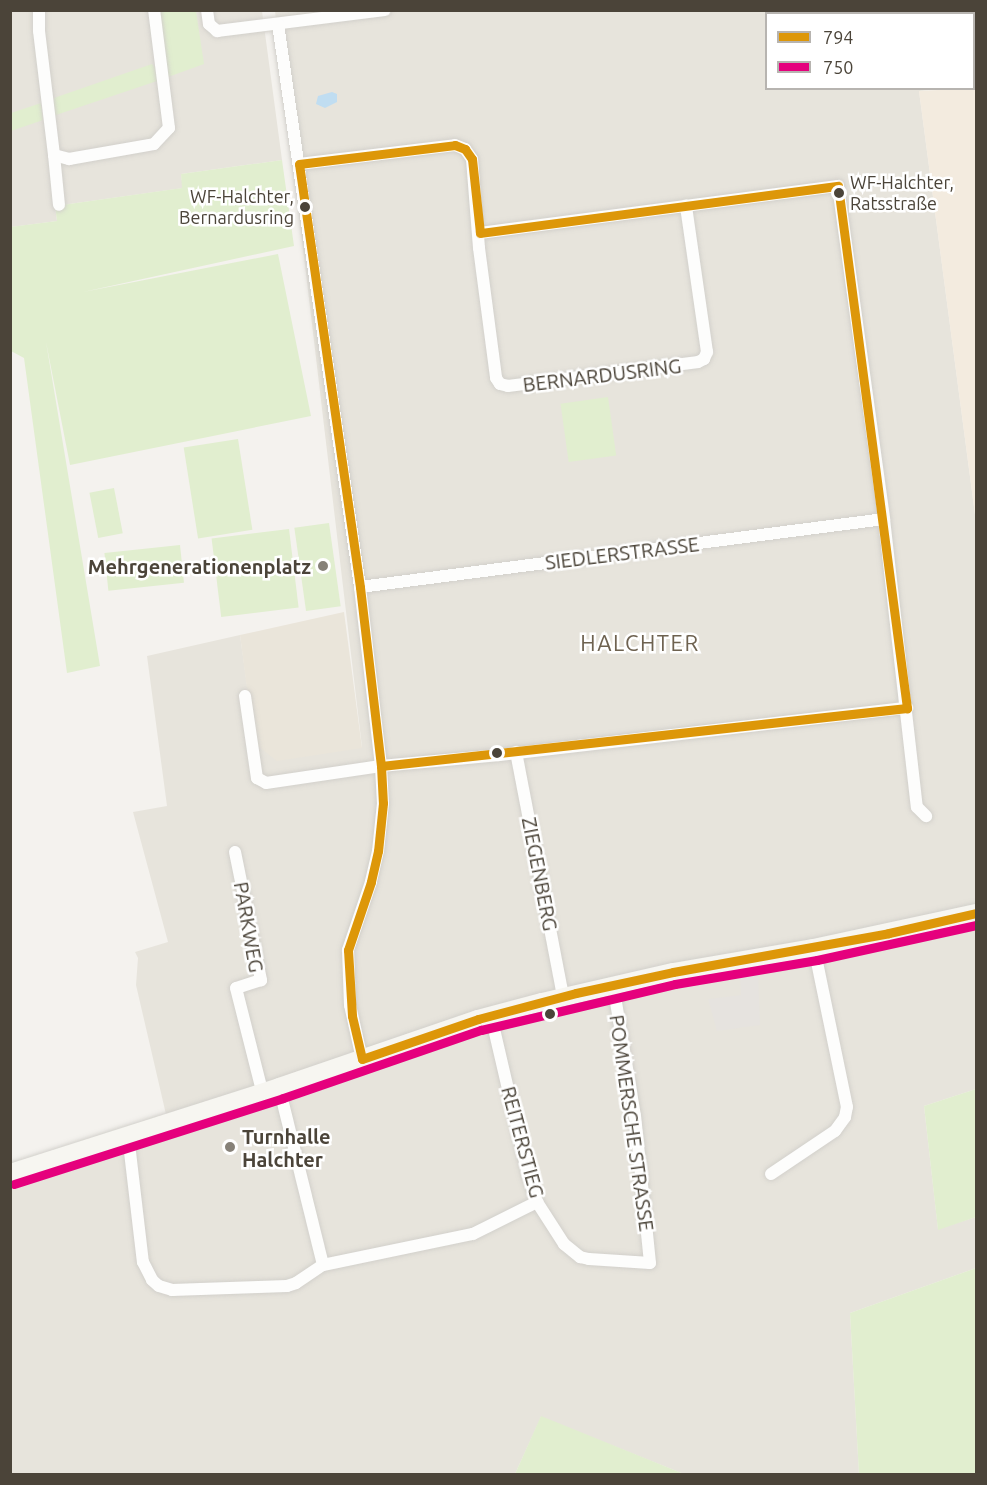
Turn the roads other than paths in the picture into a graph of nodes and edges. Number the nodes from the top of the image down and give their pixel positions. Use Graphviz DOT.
graph roads {
  1 [pos="39,10"];
  2 [pos="154,10"];
  3 [pos="207,10"];
  4 [pos="385,10"];
  5 [pos="278,24"];
  6 [pos="54,155"];
  7 [pos="299,164"];
  8 [pos="59,205"];
  9 [pos="686,206"];
  10 [pos="480,233"];
  11 [pos="884,519"];
  12 [pos="360,587"];
  13 [pos="245,696"];
  14 [pos="907,708"];
  15 [pos="516,752"];
  16 [pos="381,766"];
  17 [pos="926,816"];
  18 [pos="235,852"];
  19 [pos="976,913"];
  20 [pos="814,948"];
  21 [pos="613,984"];
  22 [pos="563,996"];
  23 [pos="491,1016"];
  24 [pos="362,1059"];
  25 [pos="270,1089"];
  26 [pos="128,1135"];
  27 [pos="10,1173"];
  28 [pos="771,1174"];
  29 [pos="537,1202"];
  30 [pos="650,1263"];
  31 [pos="323,1265"];
  1 -- 6 [label="street"];
  2 -- 6 [label="street"];
  3 -- 5 [label="street"];
  4 -- 5 [label="street"];
  5 -- 7 [label="street"];
  6 -- 8 [label="street"];
  7 -- 10 [label="street, BERNARDUSRING"];
  7 -- 12 [label="street"];
  9 -- 10 [label="street"];
  9 -- 10 [label="street, BERNARDUSRING"];
  9 -- 11 [label="street"];
  11 -- 12 [label="street, SIEDLERSTRASSE"];
  11 -- 14 [label="street"];
  12 -- 16 [label="street"];
  13 -- 16 [label="street"];
  14 -- 15 [label="street"];
  14 -- 17 [label="street"];
  15 -- 16 [label="street"];
  15 -- 22 [label="street, ZIEGENBERG"];
  16 -- 24 [label="street"];
  18 -- 25 [label="street, PARKWEG"];
  19 -- 20 [label="main road"];
  20 -- 21 [label="main road"];
  20 -- 28 [label="street"];
  21 -- 22 [label="main road"];
  21 -- 30 [label="street, POMMERSCHE STRASSE"];
  22 -- 23 [label="main road"];
  23 -- 24 [label="main road"];
  23 -- 29 [label="street, REITERSTIEG"];
  24 -- 25 [label="main road"];
  25 -- 26 [label="main road"];
  25 -- 31 [label="street"];
  26 -- 27 [label="main road"];
  26 -- 31 [label="street"];
  29 -- 30 [label="street, REITERSTIEG"];
  29 -- 31 [label="street"];
}
